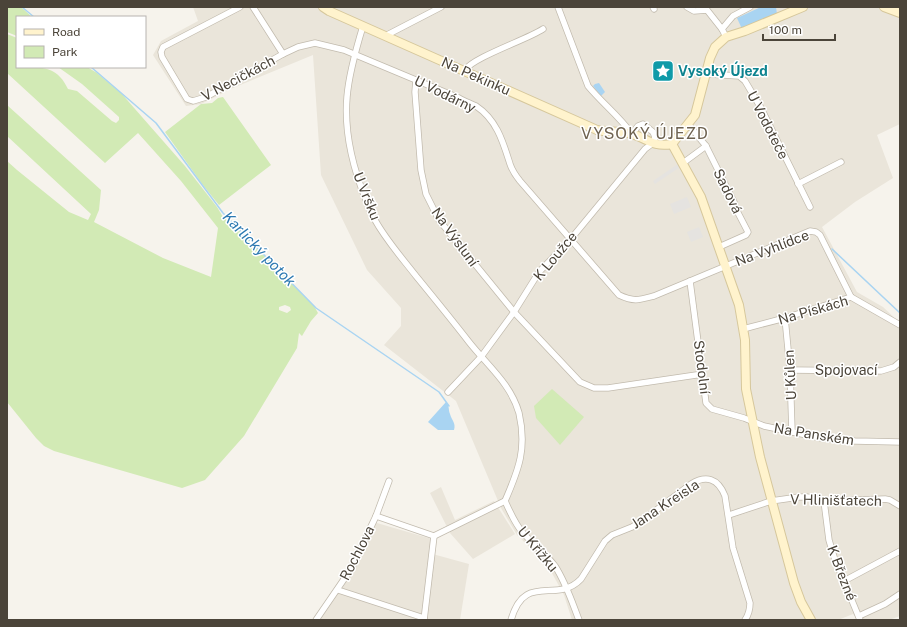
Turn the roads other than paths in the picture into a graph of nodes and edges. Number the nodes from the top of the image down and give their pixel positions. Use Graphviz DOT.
graph roads {
  1 [pos="240,7"];
  2 [pos="253,7"];
  3 [pos="323,7"];
  4 [pos="441,7"];
  5 [pos="558,7"];
  6 [pos="687,7"];
  7 [pos="750,7"];
  8 [pos="803,7"];
  9 [pos="884,7"];
  10 [pos="786,10"];
  11 [pos="900,13"];
  12 [pos="363,26"];
  13 [pos="543,29"];
  14 [pos="724,33"];
  15 [pos="385,36"];
  16 [pos="283,54"];
  17 [pos="354,54"];
  18 [pos="465,70"];
  19 [pos="706,74"];
  20 [pos="416,80"];
  21 [pos="688,124"];
  22 [pos="632,134"];
  23 [pos="653,144"];
  24 [pos="672,144"];
  25 [pos="706,146"];
  26 [pos="841,162"];
  27 [pos="683,163"];
  28 [pos="798,184"];
  29 [pos="810,207"];
  30 [pos="570,240"];
  31 [pos="719,247"];
  32 [pos="725,267"];
  33 [pos="690,281"];
  34 [pos="851,297"];
  35 [pos="514,312"];
  36 [pos="786,318"];
  37 [pos="900,325"];
  38 [pos="744,329"];
  39 [pos="481,357"];
  40 [pos="900,362"];
  41 [pos="790,370"];
  42 [pos="703,374"];
  43 [pos="448,392"];
  44 [pos="753,422"];
  45 [pos="792,432"];
  46 [pos="900,442"];
  47 [pos="389,481"];
  48 [pos="505,501"];
  49 [pos="771,501"];
  50 [pos="824,501"];
  51 [pos="900,506"];
  52 [pos="729,515"];
  53 [pos="376,516"];
  54 [pos="434,536"];
  55 [pos="900,551"];
  56 [pos="844,581"];
  57 [pos="567,588"];
  58 [pos="338,590"];
  59 [pos="900,594"];
  60 [pos="860,618"];
  61 [pos="424,619"];
  62 [pos="316,620"];
  63 [pos="511,620"];
  64 [pos="578,620"];
  65 [pos="744,620"];
  66 [pos="811,620"];
  1 -- 16 [label="street, V Necičkách"];
  2 -- 16 [label="street, V Necičkách"];
  3 -- 12 [label="street, Na Pekinku"];
  4 -- 15 [label="street"];
  5 -- 22 [label="street"];
  6 -- 14 [label="street"];
  7 -- 14 [label="street"];
  8 -- 10 [label="street"];
  9 -- 11 [label="street"];
  10 -- 14 [label="street"];
  12 -- 15 [label="street, Na Pekinku"];
  12 -- 17 [label="street, U Vršku"];
  13 -- 18 [label="street"];
  14 -- 19 [label="street"];
  15 -- 18 [label="street, Na Pekinku"];
  16 -- 17 [label="street, U Vodárny"];
  17 -- 20 [label="street, U Vodárny"];
  17 -- 39 [label="street, U Vršku"];
  18 -- 22 [label="street, Na Pekinku"];
  19 -- 21 [label="street"];
  19 -- 28 [label="street, U Vodoteče"];
  20 -- 30 [label="street, U Vodárny"];
  20 -- 35 [label="street, Na Výsluní"];
  21 -- 24 [label="street"];
  21 -- 25 [label="street, Sadová"];
  22 -- 23 [label="street, Na Pekinku"];
  22 -- 23 [label="street"];
  23 -- 24 [label="street"];
  23 -- 30 [label="street, K Loužce"];
  24 -- 27 [label="street"];
  25 -- 27 [label="street"];
  25 -- 31 [label="street, Sadová"];
  26 -- 28 [label="street"];
  27 -- 31 [label="street"];
  28 -- 29 [label="street, U Vodoteče"];
  30 -- 33 [label="street, U Vodárny"];
  30 -- 35 [label="street, K Loužce"];
  31 -- 32 [label="street"];
  32 -- 33 [label="street, U Vodárny"];
  32 -- 34 [label="street, Na Vyhlídce"];
  32 -- 38 [label="street"];
  33 -- 42 [label="street, Stodolní"];
  34 -- 36 [label="street, Na Pískách"];
  34 -- 37 [label="street, Na Pískách"];
  35 -- 39 [label="street, K Loužce"];
  35 -- 42 [label="street, Na Výsluní"];
  36 -- 38 [label="street, Na Pískách"];
  36 -- 41 [label="street, U Kůlen"];
  38 -- 44 [label="street"];
  39 -- 43 [label="street, K Loužce"];
  39 -- 48 [label="street, U Vršku"];
  40 -- 41 [label="street, Spojovací"];
  41 -- 45 [label="street, U Kůlen"];
  42 -- 44 [label="street, Stodolní"];
  44 -- 45 [label="street, Na Panském"];
  44 -- 49 [label="street"];
  45 -- 46 [label="street, Na Panském"];
  47 -- 53 [label="street, Rochlova"];
  48 -- 54 [label="street"];
  48 -- 57 [label="street, U Křížku"];
  49 -- 50 [label="street, V Hlinišťatech"];
  49 -- 52 [label="street, V Hlinišťatech"];
  49 -- 66 [label="street"];
  50 -- 51 [label="street, V Hlinišťatech"];
  50 -- 56 [label="street, K Březné"];
  52 -- 57 [label="street, Jana Kreisla"];
  52 -- 65 [label="street, Jana Kreisla"];
  53 -- 54 [label="street"];
  53 -- 58 [label="street, Rochlova"];
  54 -- 61 [label="street"];
  55 -- 56 [label="street"];
  56 -- 60 [label="street, K Březné"];
  57 -- 63 [label="street"];
  57 -- 64 [label="street, U Křížku"];
  58 -- 61 [label="street"];
  58 -- 62 [label="street, Rochlova"];
  59 -- 60 [label="street"];
}
